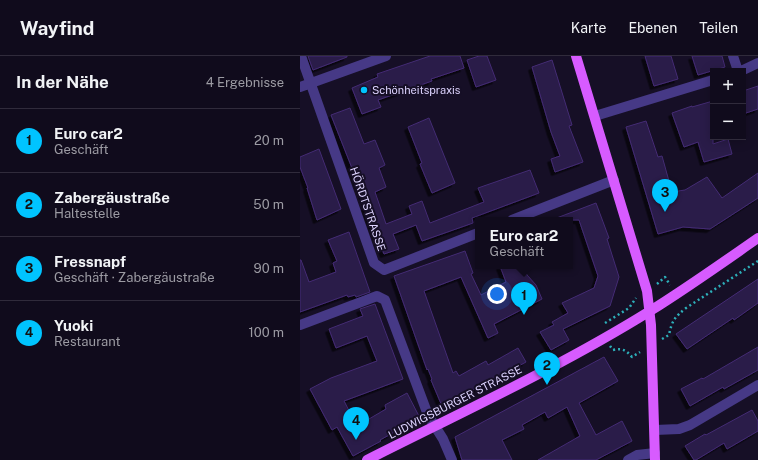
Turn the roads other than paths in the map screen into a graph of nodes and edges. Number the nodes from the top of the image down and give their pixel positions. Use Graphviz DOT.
graph roads {
  1 [pos="301,56"];
  2 [pos="386,56"];
  3 [pos="576,56"];
  4 [pos="733,56"];
  5 [pos="758,63"];
  6 [pos="737,68"];
  7 [pos="746,69"];
  8 [pos="710,81"];
  9 [pos="311,83"];
  10 [pos="300,87"];
  11 [pos="595,116"];
  12 [pos="614,180"];
  13 [pos="520,217"];
  14 [pos="475,234"];
  15 [pos="758,238"];
  16 [pos="650,311"];
  17 [pos="300,325"];
  18 [pos="758,385"];
  19 [pos="435,426"];
  20 [pos="655,430"];
  21 [pos="655,457"];
  22 [pos="367,460"];
  23 [pos="452,460"];
  24 [pos="628,460"];
  1 -- 9 [label="street, HÖRDTSTRASSE"];
  2 -- 9 [label="street"];
  3 -- 11 [label="main road"];
  4 -- 6 [label="street"];
  5 -- 7 [label="street"];
  8 -- 11 [label="street"];
  9 -- 10 [label="street"];
  9 -- 14 [label="street, HÖRDTSTRASSE"];
  11 -- 12 [label="main road"];
  12 -- 13 [label="street"];
  12 -- 16 [label="main road"];
  15 -- 16 [label="main road, LUDWIGSBURGER STRASSE"];
  16 -- 19 [label="main road, LUDWIGSBURGER STRASSE"];
  16 -- 20 [label="main road"];
  17 -- 19 [label="street"];
  18 -- 20 [label="street"];
  19 -- 22 [label="main road, LUDWIGSBURGER STRASSE"];
  19 -- 23 [label="street"];
  20 -- 21 [label="main road"];
  21 -- 24 [label="street"];
}
